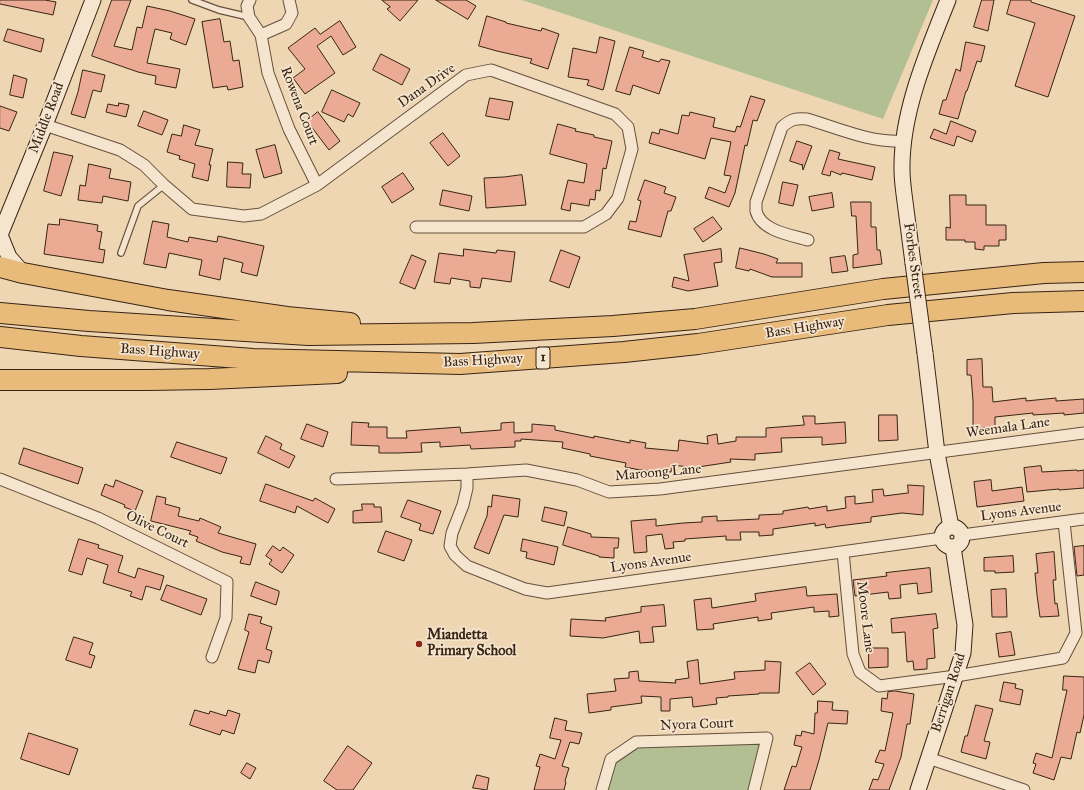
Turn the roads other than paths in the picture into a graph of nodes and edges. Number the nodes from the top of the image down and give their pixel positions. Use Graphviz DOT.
graph roads {
  1 [pos="93,0"];
  2 [pos="192,0"];
  3 [pos="250,0"];
  4 [pos="289,0"];
  5 [pos="948,0"];
  6 [pos="249,17"];
  7 [pos="261,35"];
  8 [pos="45,125"];
  9 [pos="903,141"];
  10 [pos="317,184"];
  11 [pos="164,185"];
  12 [pos="416,227"];
  13 [pos="0,235"];
  14 [pos="808,240"];
  15 [pos="121,253"];
  16 [pos="0,267"];
  17 [pos="1084,272"];
  18 [pos="23,273"];
  19 [pos="1084,300"];
  20 [pos="0,312"];
  21 [pos="473,333"];
  22 [pos="0,337"];
  23 [pos="460,364"];
  24 [pos="0,380"];
  25 [pos="1084,433"];
  26 [pos="937,453"];
  27 [pos="467,474"];
  28 [pos="0,479"];
  29 [pos="336,479"];
  30 [pos="1084,519"];
  31 [pos="1064,522"];
  32 [pos="952,537"];
  33 [pos="843,552"];
  34 [pos="212,657"];
  35 [pos="956,676"];
  36 [pos="928,758"];
  37 [pos="602,790"];
  38 [pos="754,790"];
  39 [pos="918,790"];
  40 [pos="1024,790"];
  1 -- 8 [label="street, Middle Road"];
  2 -- 6 [label="lane"];
  3 -- 6 [label="street"];
  4 -- 7 [label="street"];
  5 -- 9 [label="street, Forbes Street"];
  6 -- 7 [label="street, Rowena Court"];
  7 -- 10 [label="street, Rowena Court"];
  8 -- 11 [label="street, Dana Drive"];
  8 -- 13 [label="street, Middle Road"];
  9 -- 14 [label="street"];
  9 -- 26 [label="street, Forbes Street, bridge"];
  10 -- 11 [label="street, Dana Drive"];
  10 -- 12 [label="street, Dana Drive"];
  11 -- 15 [label="lane"];
  13 -- 18 [label="street"];
  16 -- 18 [label="highway"];
  17 -- 21 [label="highway, Bass Highway / 1"];
  18 -- 21 [label="highway"];
  19 -- 23 [label="highway, Bass Highway / 1"];
  20 -- 21 [label="highway, Bass Highway / 1"];
  22 -- 23 [label="highway, Bass Highway / 1"];
  23 -- 24 [label="highway"];
  25 -- 26 [label="street, Weemala Lane"];
  26 -- 27 [label="street, Maroong Lane"];
  26 -- 32 [label="street, Forbes Street"];
  27 -- 29 [label="street, Maroong Lane"];
  27 -- 33 [label="street, Lyons Avenue"];
  28 -- 34 [label="street, Olive Court"];
  30 -- 31 [label="street, Lyons Avenue"];
  31 -- 32 [label="street, Lyons Avenue"];
  31 -- 35 [label="street, Moore Lane"];
  32 -- 33 [label="street, Lyons Avenue"];
  32 -- 35 [label="street, Berrigan Road"];
  33 -- 35 [label="street, Moore Lane"];
  35 -- 36 [label="street, Berrigan Road"];
  36 -- 39 [label="street, Berrigan Road"];
  36 -- 40 [label="street"];
  37 -- 38 [label="street, Nyora Court"];
}
